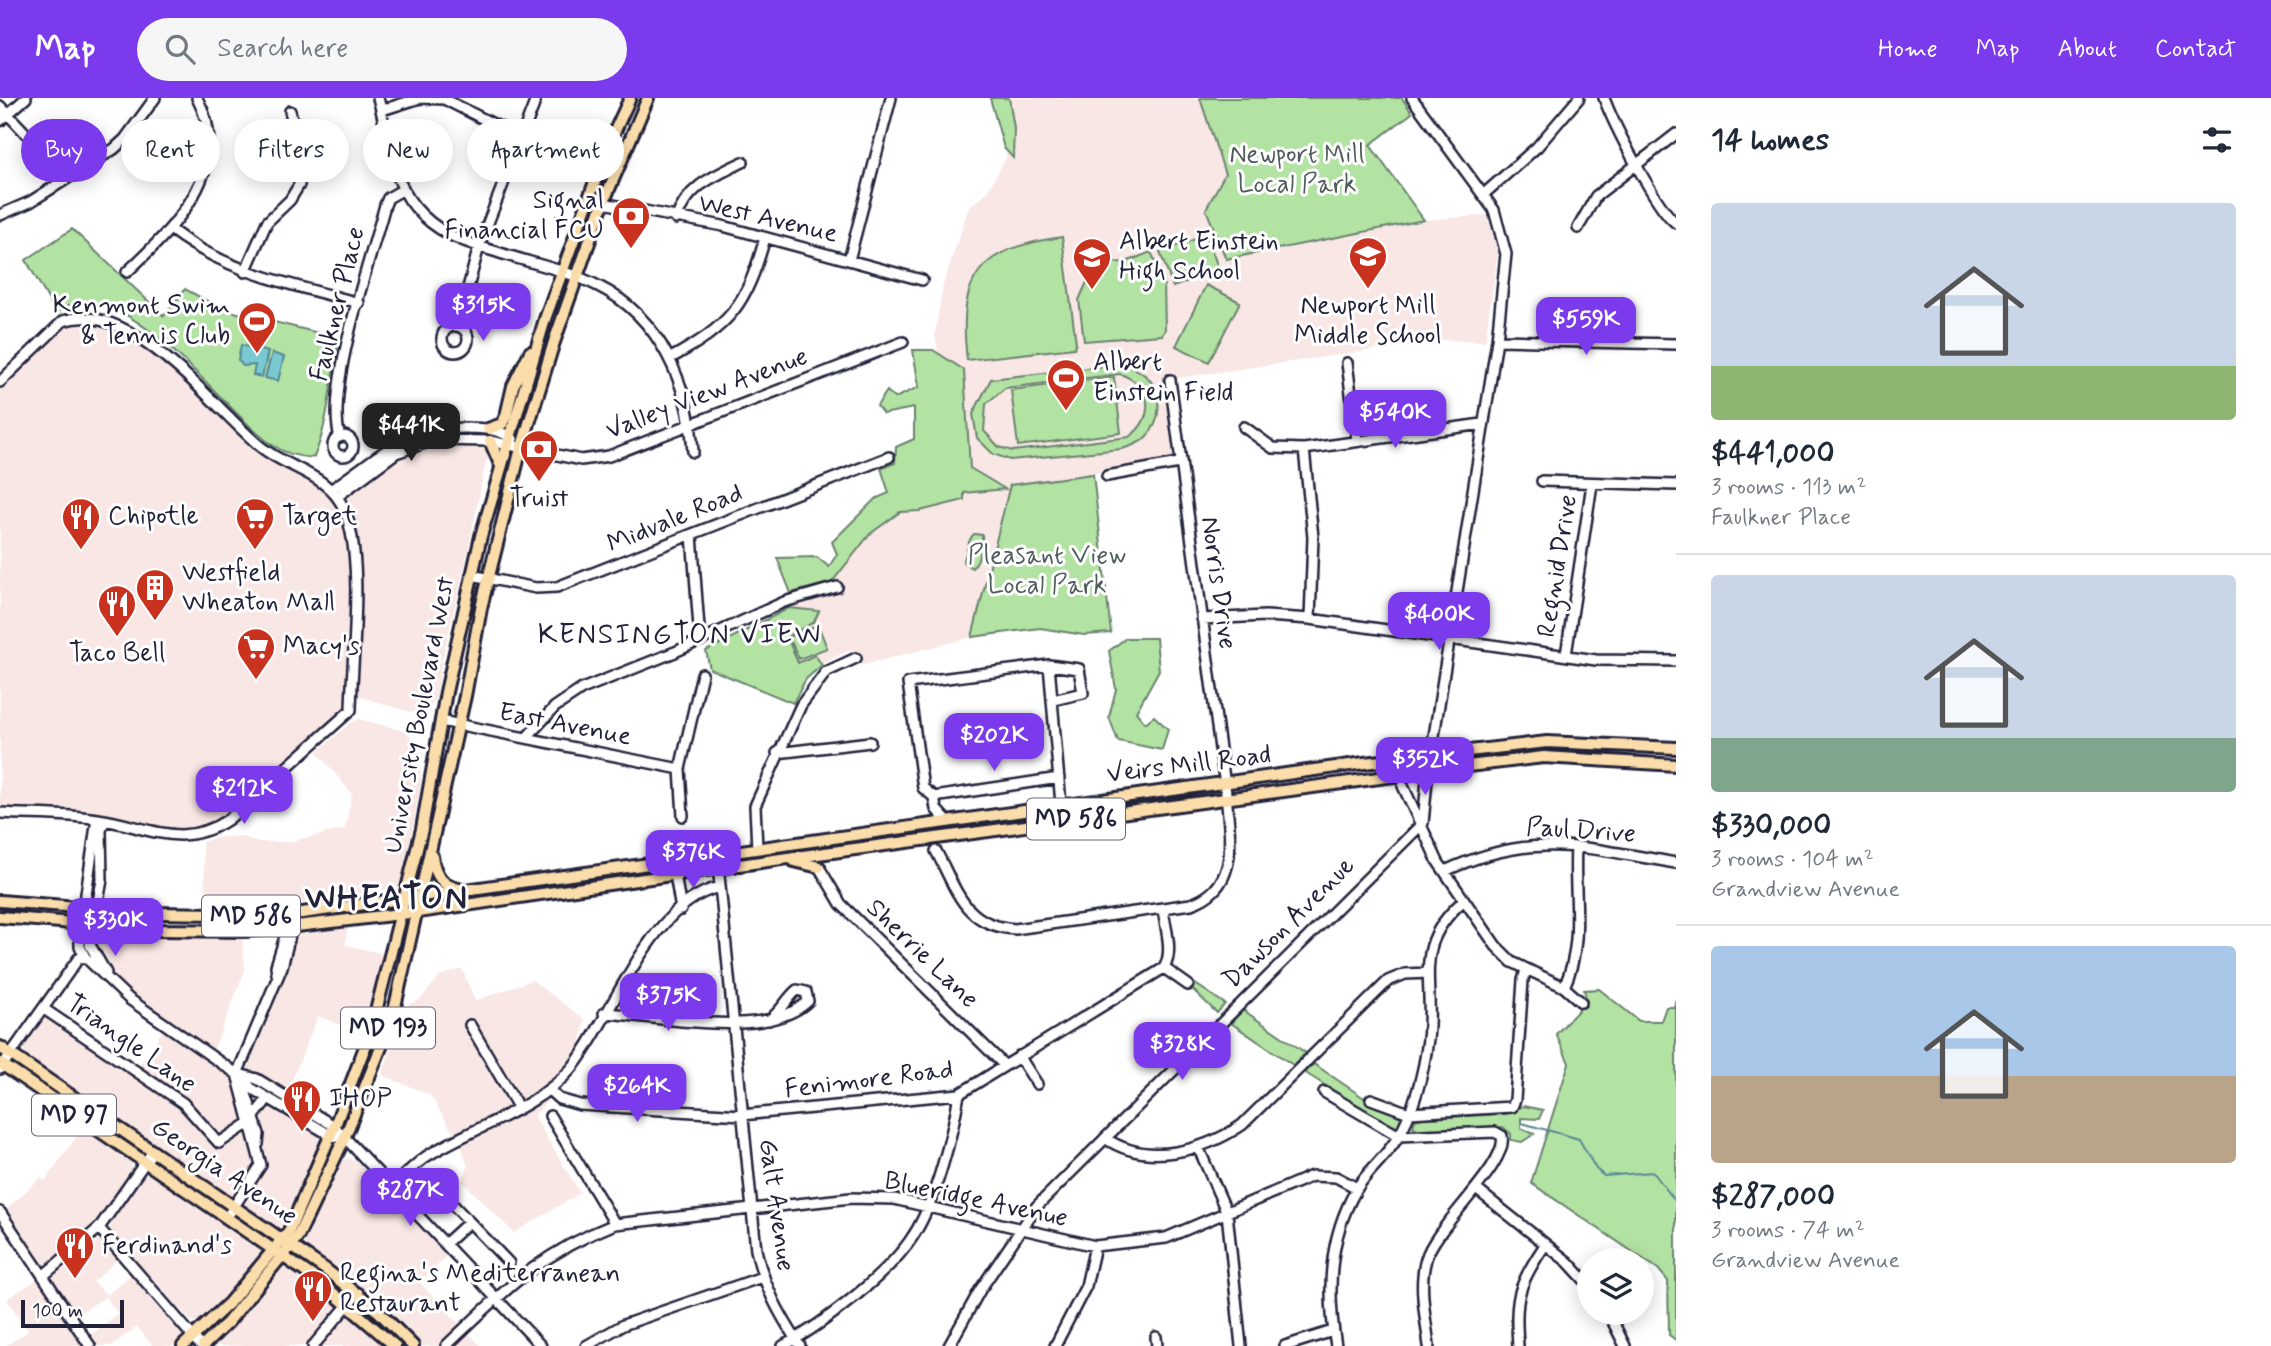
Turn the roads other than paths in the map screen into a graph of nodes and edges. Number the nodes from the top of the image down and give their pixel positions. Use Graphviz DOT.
graph roads {
  1 [pos="26,98"];
  2 [pos="155,98"];
  3 [pos="197,98"];
  4 [pos="378,98"];
  5 [pos="630,98"];
  6 [pos="648,98"];
  7 [pos="891,98"];
  8 [pos="1412,98"];
  9 [pos="1579,98"];
  10 [pos="1604,98"];
  11 [pos="535,102"];
  12 [pos="0,106"];
  13 [pos="382,110"];
  14 [pos="290,111"];
  15 [pos="4,118"];
  16 [pos="483,119"];
  17 [pos="527,119"];
  18 [pos="21,134"];
  19 [pos="1676,134"];
  20 [pos="107,151"];
  21 [pos="743,162"];
  22 [pos="1637,163"];
  23 [pos="62,182"];
  24 [pos="502,182"];
  25 [pos="402,190"];
  26 [pos="1485,194"];
  27 [pos="603,203"];
  28 [pos="0,215"];
  29 [pos="676,219"];
  30 [pos="1676,223"];
  31 [pos="1578,228"];
  32 [pos="170,229"];
  33 [pos="765,238"];
  34 [pos="479,246"];
  35 [pos="849,260"];
  36 [pos="127,272"];
  37 [pos="245,272"];
  38 [pos="562,274"];
  39 [pos="577,278"];
  40 [pos="922,280"];
  41 [pos="359,303"];
  42 [pos="458,326"];
  43 [pos="1497,340"];
  44 [pos="903,342"];
  45 [pos="537,344"];
  46 [pos="1676,344"];
  47 [pos="669,359"];
  48 [pos="1347,363"];
  49 [pos="1170,380"];
  50 [pos="0,382"];
  51 [pos="690,424"];
  52 [pos="1482,424"];
  53 [pos="1244,427"];
  54 [pos="488,429"];
  55 [pos="340,437"];
  56 [pos="508,440"];
  57 [pos="1356,440"];
  58 [pos="491,441"];
  59 [pos="523,446"];
  60 [pos="1304,449"];
  61 [pos="692,452"];
  62 [pos="889,457"];
  63 [pos="1179,463"];
  64 [pos="501,466"];
  65 [pos="1107,476"];
  66 [pos="1542,481"];
  67 [pos="1592,484"];
  68 [pos="1676,485"];
  69 [pos="335,493"];
  70 [pos="692,535"];
  71 [pos="471,575"];
  72 [pos="488,577"];
  73 [pos="838,587"];
  74 [pos="1202,619"];
  75 [pos="1310,619"];
  76 [pos="1450,638"];
  77 [pos="700,641"];
  78 [pos="1566,655"];
  79 [pos="856,659"];
  80 [pos="1676,661"];
  81 [pos="1048,665"];
  82 [pos="702,674"];
  83 [pos="1053,700"];
  84 [pos="441,721"];
  85 [pos="458,727"];
  86 [pos="527,737"];
  87 [pos="870,743"];
  88 [pos="1676,748"];
  89 [pos="777,752"];
  90 [pos="1433,756"];
  91 [pos="1676,765"];
  92 [pos="680,769"];
  93 [pos="1429,771"];
  94 [pos="1059,778"];
  95 [pos="1403,786"];
  96 [pos="1225,791"];
  97 [pos="933,797"];
  98 [pos="1061,804"];
  99 [pos="936,809"];
  100 [pos="0,813"];
  101 [pos="683,816"];
  102 [pos="101,819"];
  103 [pos="946,820"];
  104 [pos="928,823"];
  105 [pos="1423,823"];
  106 [pos="431,846"];
  107 [pos="1576,847"];
  108 [pos="757,848"];
  109 [pos="936,851"];
  110 [pos="717,853"];
  111 [pos="781,859"];
  112 [pos="1676,863"];
  113 [pos="819,867"];
  114 [pos="718,869"];
  115 [pos="1445,871"];
  116 [pos="675,874"];
  117 [pos="720,887"];
  118 [pos="466,890"];
  119 [pos="421,896"];
  120 [pos="405,899"];
  121 [pos="0,901"];
  122 [pos="1463,901"];
  123 [pos="91,908"];
  124 [pos="1163,909"];
  125 [pos="681,910"];
  126 [pos="418,912"];
  127 [pos="402,914"];
  128 [pos="288,915"];
  129 [pos="0,917"];
  130 [pos="87,925"];
  131 [pos="288,927"];
  132 [pos="85,957"];
  133 [pos="1164,968"];
  134 [pos="1526,970"];
  135 [pos="1428,973"];
  136 [pos="113,983"];
  137 [pos="1188,985"];
  138 [pos="1564,987"];
  139 [pos="1581,1002"];
  140 [pos="44,1009"];
  141 [pos="604,1013"];
  142 [pos="769,1020"];
  143 [pos="735,1024"];
  144 [pos="470,1025"];
  145 [pos="0,1047"];
  146 [pos="12,1055"];
  147 [pos="1019,1056"];
  148 [pos="1004,1065"];
  149 [pos="2,1066"];
  150 [pos="237,1074"];
  151 [pos="0,1080"];
  152 [pos="1037,1084"];
  153 [pos="549,1090"];
  154 [pos="1324,1092"];
  155 [pos="959,1094"];
  156 [pos="268,1098"];
  157 [pos="1371,1099"];
  158 [pos="518,1107"];
  159 [pos="1409,1114"];
  160 [pos="742,1115"];
  161 [pos="550,1116"];
  162 [pos="252,1120"];
  163 [pos="332,1130"];
  164 [pos="1399,1136"];
  165 [pos="1105,1138"];
  166 [pos="344,1139"];
  167 [pos="1199,1149"];
  168 [pos="153,1151"];
  169 [pos="144,1163"];
  170 [pos="435,1186"];
  171 [pos="391,1187"];
  172 [pos="1357,1188"];
  173 [pos="1476,1189"];
  174 [pos="234,1206"];
  175 [pos="928,1206"];
  176 [pos="752,1208"];
  177 [pos="0,1212"];
  178 [pos="1227,1213"];
  179 [pos="227,1217"];
  180 [pos="469,1222"];
  181 [pos="615,1224"];
  182 [pos="99,1228"];
  183 [pos="1020,1229"];
  184 [pos="287,1242"];
  185 [pos="445,1244"];
  186 [pos="1545,1245"];
  187 [pos="1095,1246"];
  188 [pos="278,1253"];
  189 [pos="509,1263"];
  190 [pos="1577,1272"];
  191 [pos="43,1276"];
  192 [pos="762,1277"];
  193 [pos="358,1293"];
  194 [pos="496,1298"];
  195 [pos="349,1304"];
  196 [pos="1614,1325"];
  197 [pos="1333,1331"];
  198 [pos="199,1343"];
  199 [pos="798,1343"];
  200 [pos="90,1346"];
  201 [pos="183,1346"];
  202 [pos="313,1346"];
  203 [pos="395,1346"];
  204 [pos="413,1346"];
  205 [pos="446,1346"];
  206 [pos="541,1346"];
  207 [pos="586,1346"];
  208 [pos="783,1346"];
  209 [pos="949,1346"];
  210 [pos="1055,1346"];
  211 [pos="1241,1346"];
  212 [pos="1285,1346"];
  213 [pos="1336,1346"];
  214 [pos="1429,1346"];
  215 [pos="1518,1346"];
  216 [pos="1625,1346"];
  1 -- 15 [label="street"];
  2 -- 20 [label="street"];
  3 -- 32 [label="street"];
  4 -- 13 [label="street"];
  5 -- 38 [label="main road, University Boulevard West / MD 193"];
  6 -- 27 [label="main road, University Boulevard West / MD 193"];
  7 -- 35 [label="street"];
  8 -- 26 [label="street"];
  9 -- 26 [label="street"];
  10 -- 22 [label="street"];
  11 -- 17 [label="street"];
  12 -- 15 [label="street"];
  13 -- 16 [label="street"];
  13 -- 25 [label="street"];
  14 -- 37 [label="street"];
  15 -- 18 [label="street"];
  19 -- 22 [label="street"];
  21 -- 29 [label="street"];
  22 -- 30 [label="street"];
  22 -- 31 [label="street"];
  23 -- 28 [label="street"];
  24 -- 34 [label="street"];
  25 -- 34 [label="street"];
  25 -- 41 [label="street, Faulkner Place"];
  26 -- 43 [label="street"];
  27 -- 29 [label="street, West Avenue"];
  27 -- 39 [label="main road, University Boulevard West / MD 193"];
  29 -- 33 [label="street, West Avenue"];
  32 -- 36 [label="street"];
  32 -- 37 [label="street"];
  33 -- 35 [label="street, West Avenue"];
  33 -- 47 [label="street"];
  34 -- 38 [label="street"];
  34 -- 42 [label="street"];
  35 -- 40 [label="street, West Avenue"];
  37 -- 41 [label="street"];
  38 -- 39 [label="street"];
  38 -- 45 [label="main road, University Boulevard West / MD 193"];
  39 -- 47 [label="street"];
  39 -- 59 [label="main road, University Boulevard West / MD 193"];
  41 -- 55 [label="street, Faulkner Place"];
  43 -- 46 [label="street"];
  43 -- 52 [label="street"];
  44 -- 51 [label="street, Valley View Avenue"];
  45 -- 54 [label="main road"];
  45 -- 56 [label="main road, University Boulevard West / MD 193"];
  47 -- 51 [label="street"];
  48 -- 57 [label="street"];
  49 -- 63 [label="street, Norris Drive"];
  50 -- 69 [label="street"];
  51 -- 59 [label="street, Valley View Avenue"];
  51 -- 61 [label="street"];
  52 -- 57 [label="street"];
  52 -- 76 [label="street"];
  53 -- 60 [label="street"];
  54 -- 56 [label="street"];
  54 -- 69 [label="street"];
  56 -- 58 [label="street"];
  56 -- 59 [label="street, Valley View Avenue"];
  56 -- 64 [label="main road, University Boulevard West / MD 193"];
  57 -- 60 [label="street"];
  58 -- 64 [label="main road"];
  58 -- 69 [label="street"];
  59 -- 72 [label="main road, University Boulevard West / MD 193"];
  60 -- 75 [label="street"];
  62 -- 70 [label="street, Midvale Road"];
  63 -- 65 [label="street"];
  63 -- 74 [label="street, Norris Drive"];
  64 -- 71 [label="main road, University Boulevard West / MD 193"];
  66 -- 67 [label="street"];
  67 -- 68 [label="street"];
  67 -- 78 [label="street, Regnid Drive"];
  69 -- 102 [label="street"];
  70 -- 72 [label="street, Midvale Road"];
  70 -- 77 [label="street"];
  71 -- 72 [label="street, Midvale Road"];
  71 -- 84 [label="main road, University Boulevard West / MD 193"];
  72 -- 85 [label="main road, University Boulevard West / MD 193"];
  73 -- 77 [label="street"];
  74 -- 75 [label="street"];
  74 -- 96 [label="street, Norris Drive"];
  75 -- 76 [label="street"];
  76 -- 78 [label="street"];
  76 -- 90 [label="street"];
  77 -- 86 [label="street"];
  78 -- 80 [label="street"];
  79 -- 89 [label="street"];
  81 -- 83 [label="street"];
  81 -- 83 [label="street"];
  81 -- 97 [label="street"];
  82 -- 92 [label="street"];
  83 -- 94 [label="street"];
  84 -- 85 [label="street, East Avenue"];
  84 -- 120 [label="main road, University Boulevard West / MD 193"];
  85 -- 86 [label="street, East Avenue"];
  85 -- 106 [label="main road, University Boulevard West / MD 193"];
  86 -- 92 [label="street, East Avenue"];
  87 -- 89 [label="street"];
  88 -- 90 [label="main road, Veirs Mill Road / MD 586"];
  89 -- 108 [label="street"];
  90 -- 93 [label="street"];
  90 -- 96 [label="main road, Veirs Mill Road / MD 586"];
  91 -- 93 [label="main road, Veirs Mill Road / MD 586"];
  92 -- 101 [label="street"];
  93 -- 96 [label="main road, Veirs Mill Road / MD 586"];
  93 -- 105 [label="street"];
  94 -- 97 [label="street"];
  94 -- 98 [label="street"];
  95 -- 105 [label="street"];
  96 -- 98 [label="main road, Veirs Mill Road / MD 586"];
  96 -- 111 [label="main road, Veirs Mill Road / MD 586"];
  96 -- 124 [label="street, Norris Drive"];
  97 -- 99 [label="street"];
  98 -- 103 [label="main road, Veirs Mill Road / MD 586"];
  99 -- 103 [label="street"];
  99 -- 104 [label="street"];
  100 -- 102 [label="street"];
  102 -- 123 [label="street"];
  103 -- 104 [label="main road, Veirs Mill Road / MD 586"];
  104 -- 108 [label="main road, Veirs Mill Road / MD 586"];
  105 -- 115 [label="street"];
  105 -- 165 [label="street, Dawson Avenue"];
  106 -- 118 [label="main road"];
  106 -- 119 [label="main road, University Boulevard West / MD 193"];
  107 -- 112 [label="street, Paul Drive"];
  107 -- 115 [label="street, Paul Drive"];
  107 -- 138 [label="street"];
  108 -- 110 [label="main road, Veirs Mill Road / MD 586"];
  109 -- 124 [label="street, Norris Drive"];
  110 -- 114 [label="street, Galt Avenue"];
  110 -- 118 [label="main road, Veirs Mill Road / MD 586"];
  111 -- 113 [label="main road"];
  111 -- 114 [label="main road, Veirs Mill Road / MD 586"];
  113 -- 148 [label="street, Sherrie Lane"];
  114 -- 116 [label="main road, Veirs Mill Road / MD 586"];
  114 -- 117 [label="street, Galt Avenue"];
  115 -- 122 [label="street"];
  116 -- 125 [label="street"];
  116 -- 126 [label="main road, Veirs Mill Road / MD 586"];
  117 -- 125 [label="street"];
  117 -- 143 [label="street, Galt Avenue"];
  118 -- 119 [label="main road, Veirs Mill Road / MD 586"];
  119 -- 120 [label="main road, Veirs Mill Road / MD 586"];
  119 -- 126 [label="main road, University Boulevard West / MD 193"];
  120 -- 127 [label="main road, University Boulevard West / MD 193"];
  120 -- 128 [label="main road, Veirs Mill Road / MD 586"];
  121 -- 123 [label="main road, Veirs Mill Road / MD 586"];
  122 -- 134 [label="street"];
  122 -- 135 [label="street"];
  123 -- 128 [label="main road, Veirs Mill Road / MD 586"];
  123 -- 130 [label="street"];
  124 -- 133 [label="street"];
  125 -- 141 [label="street"];
  126 -- 127 [label="main road, Veirs Mill Road / MD 586"];
  126 -- 166 [label="main road, University Boulevard West / MD 193"];
  127 -- 131 [label="main road, Veirs Mill Road / MD 586"];
  127 -- 163 [label="main road, University Boulevard West / MD 193"];
  128 -- 131 [label="street"];
  129 -- 130 [label="main road, Veirs Mill Road / MD 586"];
  130 -- 131 [label="main road, Veirs Mill Road / MD 586"];
  130 -- 132 [label="street"];
  130 -- 136 [label="street"];
  131 -- 150 [label="street"];
  132 -- 136 [label="street"];
  132 -- 140 [label="street"];
  133 -- 137 [label="street"];
  133 -- 147 [label="street, Fenimore Road"];
  134 -- 138 [label="street"];
  134 -- 159 [label="street"];
  135 -- 159 [label="street"];
  135 -- 167 [label="street"];
  136 -- 150 [label="street"];
  138 -- 139 [label="street"];
  140 -- 146 [label="street"];
  140 -- 162 [label="street, Triangle Lane"];
  141 -- 143 [label="street"];
  141 -- 153 [label="street"];
  142 -- 143 [label="street"];
  143 -- 160 [label="street, Galt Avenue"];
  144 -- 158 [label="street"];
  145 -- 146 [label="main road, Georgia Avenue / MD 97"];
  146 -- 149 [label="street"];
  146 -- 168 [label="main road, Georgia Avenue / MD 97"];
  147 -- 148 [label="street, Fenimore Road"];
  147 -- 152 [label="street"];
  148 -- 155 [label="street, Fenimore Road"];
  149 -- 151 [label="street"];
  149 -- 169 [label="main road, Georgia Avenue / MD 97"];
  150 -- 156 [label="street"];
  150 -- 162 [label="street"];
  150 -- 163 [label="street"];
  153 -- 158 [label="street"];
  153 -- 160 [label="street, Fenimore Road"];
  154 -- 164 [label="street"];
  155 -- 160 [label="street, Fenimore Road"];
  155 -- 175 [label="street"];
  156 -- 162 [label="street"];
  156 -- 163 [label="street"];
  157 -- 159 [label="street"];
  158 -- 171 [label="street"];
  159 -- 164 [label="street"];
  160 -- 176 [label="street, Galt Avenue"];
  161 -- 181 [label="street"];
  162 -- 174 [label="street"];
  163 -- 166 [label="street"];
  163 -- 184 [label="main road, University Boulevard West / MD 193"];
  164 -- 172 [label="street"];
  164 -- 173 [label="street"];
  165 -- 167 [label="street"];
  165 -- 183 [label="street, Dawson Avenue"];
  166 -- 171 [label="street"];
  166 -- 184 [label="main road, University Boulevard West / MD 193"];
  167 -- 178 [label="street"];
  168 -- 169 [label="street"];
  168 -- 174 [label="main road, Georgia Avenue / MD 97"];
  169 -- 179 [label="main road, Georgia Avenue / MD 97"];
  169 -- 182 [label="street"];
  170 -- 180 [label="street"];
  171 -- 185 [label="street"];
  172 -- 178 [label="street, Blueridge Avenue"];
  172 -- 197 [label="street"];
  173 -- 186 [label="street"];
  173 -- 214 [label="street"];
  174 -- 179 [label="street"];
  174 -- 184 [label="main road, Georgia Avenue / MD 97"];
  175 -- 176 [label="street, Blueridge Avenue"];
  175 -- 183 [label="street, Blueridge Avenue"];
  175 -- 199 [label="street"];
  176 -- 181 [label="street, Blueridge Avenue"];
  176 -- 192 [label="street, Galt Avenue"];
  177 -- 191 [label="street"];
  178 -- 187 [label="street, Blueridge Avenue"];
  178 -- 211 [label="street"];
  179 -- 188 [label="main road, Georgia Avenue / MD 97"];
  180 -- 185 [label="street"];
  180 -- 189 [label="street"];
  181 -- 194 [label="street, Blueridge Avenue"];
  182 -- 191 [label="street"];
  182 -- 198 [label="street"];
  183 -- 187 [label="street, Blueridge Avenue"];
  183 -- 209 [label="street, Dawson Avenue"];
  184 -- 188 [label="main road, University Boulevard West / MD 193"];
  184 -- 193 [label="main road, Georgia Avenue / MD 97"];
  185 -- 194 [label="street"];
  186 -- 190 [label="street"];
  186 -- 215 [label="street"];
  187 -- 210 [label="street"];
  188 -- 195 [label="main road, Georgia Avenue / MD 97"];
  188 -- 198 [label="main road, University Boulevard West / MD 193"];
  191 -- 200 [label="street"];
  192 -- 199 [label="street, Galt Avenue"];
  192 -- 207 [label="street"];
  193 -- 195 [label="street"];
  193 -- 204 [label="main road, Georgia Avenue / MD 97"];
  194 -- 205 [label="street, Blueridge Avenue"];
  194 -- 206 [label="street"];
  195 -- 202 [label="street"];
  195 -- 203 [label="main road, Georgia Avenue / MD 97"];
  196 -- 216 [label="street"];
  197 -- 212 [label="street"];
  197 -- 213 [label="street"];
  198 -- 201 [label="main road, University Boulevard West / MD 193"];
  199 -- 208 [label="street"];
}
